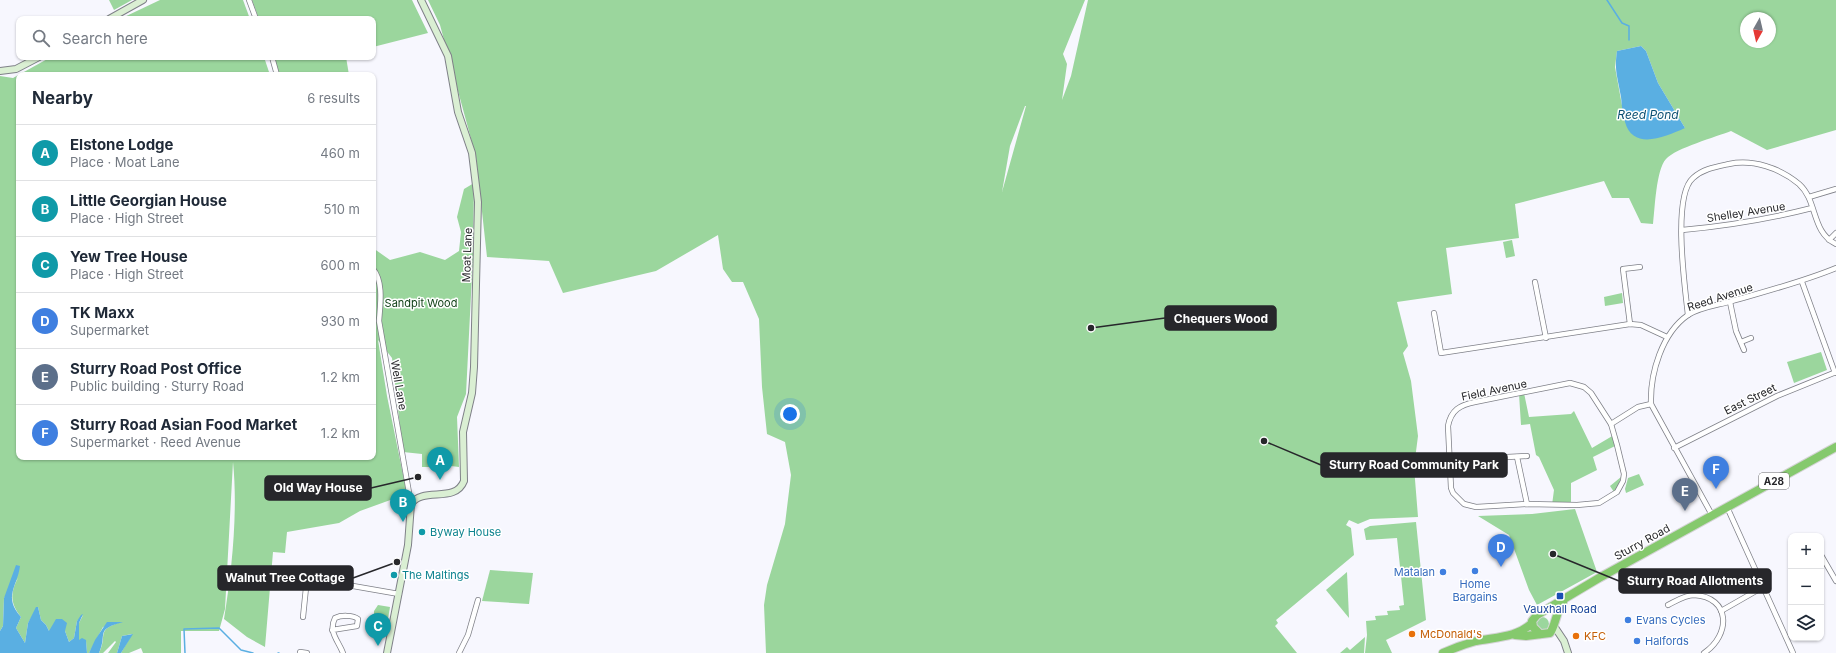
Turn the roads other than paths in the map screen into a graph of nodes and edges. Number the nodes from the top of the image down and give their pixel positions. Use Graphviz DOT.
graph roads {
  1 [pos="143,0"];
  2 [pos="249,0"];
  3 [pos="421,0"];
  4 [pos="114,16"];
  5 [pos="255,16"];
  6 [pos="33,60"];
  7 [pos="273,60"];
  8 [pos="0,71"];
  9 [pos="276,72"];
  10 [pos="1836,189"];
  11 [pos="1809,197"];
  12 [pos="1812,208"];
  13 [pos="1682,230"];
  14 [pos="1836,233"];
  15 [pos="1829,240"];
  16 [pos="1836,244"];
  17 [pos="1640,267"];
  18 [pos="1836,268"];
  19 [pos="376,272"];
  20 [pos="1535,282"];
  21 [pos="1802,282"];
  22 [pos="1730,302"];
  23 [pos="1434,313"];
  24 [pos="1688,315"];
  25 [pos="1630,324"];
  26 [pos="1667,337"];
  27 [pos="1546,338"];
  28 [pos="1751,338"];
  29 [pos="1741,342"];
  30 [pos="1744,350"];
  31 [pos="1836,373"];
  32 [pos="1652,404"];
  33 [pos="1611,424"];
  34 [pos="1836,447"];
  35 [pos="1674,448"];
  36 [pos="1527,456"];
  37 [pos="1517,457"];
  38 [pos="1488,458"];
  39 [pos="411,504"];
  40 [pos="1527,504"];
  41 [pos="1726,507"];
  42 [pos="1712,515"];
  43 [pos="1824,560"];
  44 [pos="1836,568"];
  45 [pos="1830,571"];
  46 [pos="1836,581"];
  47 [pos="1763,587"];
  48 [pos="399,594"];
  49 [pos="1564,599"];
  50 [pos="478,600"];
  51 [pos="1668,605"];
  52 [pos="1721,611"];
  53 [pos="1541,613"];
  54 [pos="303,617"];
  55 [pos="1532,624"];
  56 [pos="1553,626"];
  57 [pos="332,630"];
  58 [pos="1540,634"];
  59 [pos="1512,635"];
  60 [pos="300,652"];
  61 [pos="307,653"];
  62 [pos="343,653"];
  63 [pos="387,653"];
  64 [pos="459,653"];
  65 [pos="1443,653"];
  66 [pos="1568,653"];
  67 [pos="1704,653"];
  68 [pos="1793,653"];
  1 -- 4 [label="street"];
  2 -- 5 [label="street"];
  3 -- 39 [label="street, Moat Lane"];
  6 -- 8 [label="street"];
  7 -- 9 [label="street"];
  10 -- 11 [label="street"];
  11 -- 12 [label="street"];
  11 -- 13 [label="street"];
  12 -- 13 [label="street, Shelley Avenue"];
  12 -- 15 [label="street"];
  13 -- 24 [label="street"];
  14 -- 15 [label="street"];
  15 -- 16 [label="street"];
  17 -- 25 [label="street"];
  18 -- 21 [label="street, Reed Avenue"];
  19 -- 39 [label="street, Well Lane"];
  20 -- 27 [label="street"];
  21 -- 22 [label="street, Reed Avenue"];
  21 -- 31 [label="street"];
  22 -- 24 [label="street, Reed Avenue"];
  22 -- 29 [label="street"];
  23 -- 27 [label="street"];
  24 -- 26 [label="street, Reed Avenue"];
  25 -- 26 [label="street"];
  25 -- 27 [label="street"];
  26 -- 32 [label="street, Reed Avenue"];
  28 -- 29 [label="street"];
  29 -- 30 [label="street"];
  31 -- 35 [label="street, East Street"];
  32 -- 33 [label="street"];
  32 -- 35 [label="street, Reed Avenue"];
  33 -- 40 [label="street, Field Avenue"];
  33 -- 40 [label="street, Field Avenue"];
  34 -- 41 [label="highway, Sturry Road / A28"];
  35 -- 42 [label="street, Reed Avenue"];
  36 -- 37 [label="street"];
  37 -- 38 [label="street"];
  37 -- 40 [label="street"];
  39 -- 48 [label="street"];
  41 -- 42 [label="highway, Sturry Road / A28"];
  41 -- 47 [label="street"];
  42 -- 49 [label="highway, Sturry Road / A28"];
  43 -- 45 [label="street"];
  44 -- 45 [label="street"];
  45 -- 46 [label="street"];
  47 -- 52 [label="street"];
  47 -- 68 [label="street"];
  48 -- 54 [label="street"];
  48 -- 63 [label="street"];
  49 -- 53 [label="highway, Sturry Road / A28"];
  49 -- 56 [label="highway"];
  50 -- 64 [label="street"];
  51 -- 52 [label="street"];
  52 -- 67 [label="street"];
  53 -- 55 [label="highway, Sturry Road / A28"];
  53 -- 56 [label="highway"];
  55 -- 58 [label="highway"];
  55 -- 59 [label="highway, Sturry Road / A28"];
  56 -- 58 [label="highway, Sturry Road / A28"];
  56 -- 66 [label="street"];
  57 -- 57 [label="street"];
  57 -- 62 [label="street"];
  58 -- 59 [label="highway, Sturry Road / A28"];
  59 -- 65 [label="highway, Sturry Road / A28"];
  60 -- 61 [label="street"];
}
